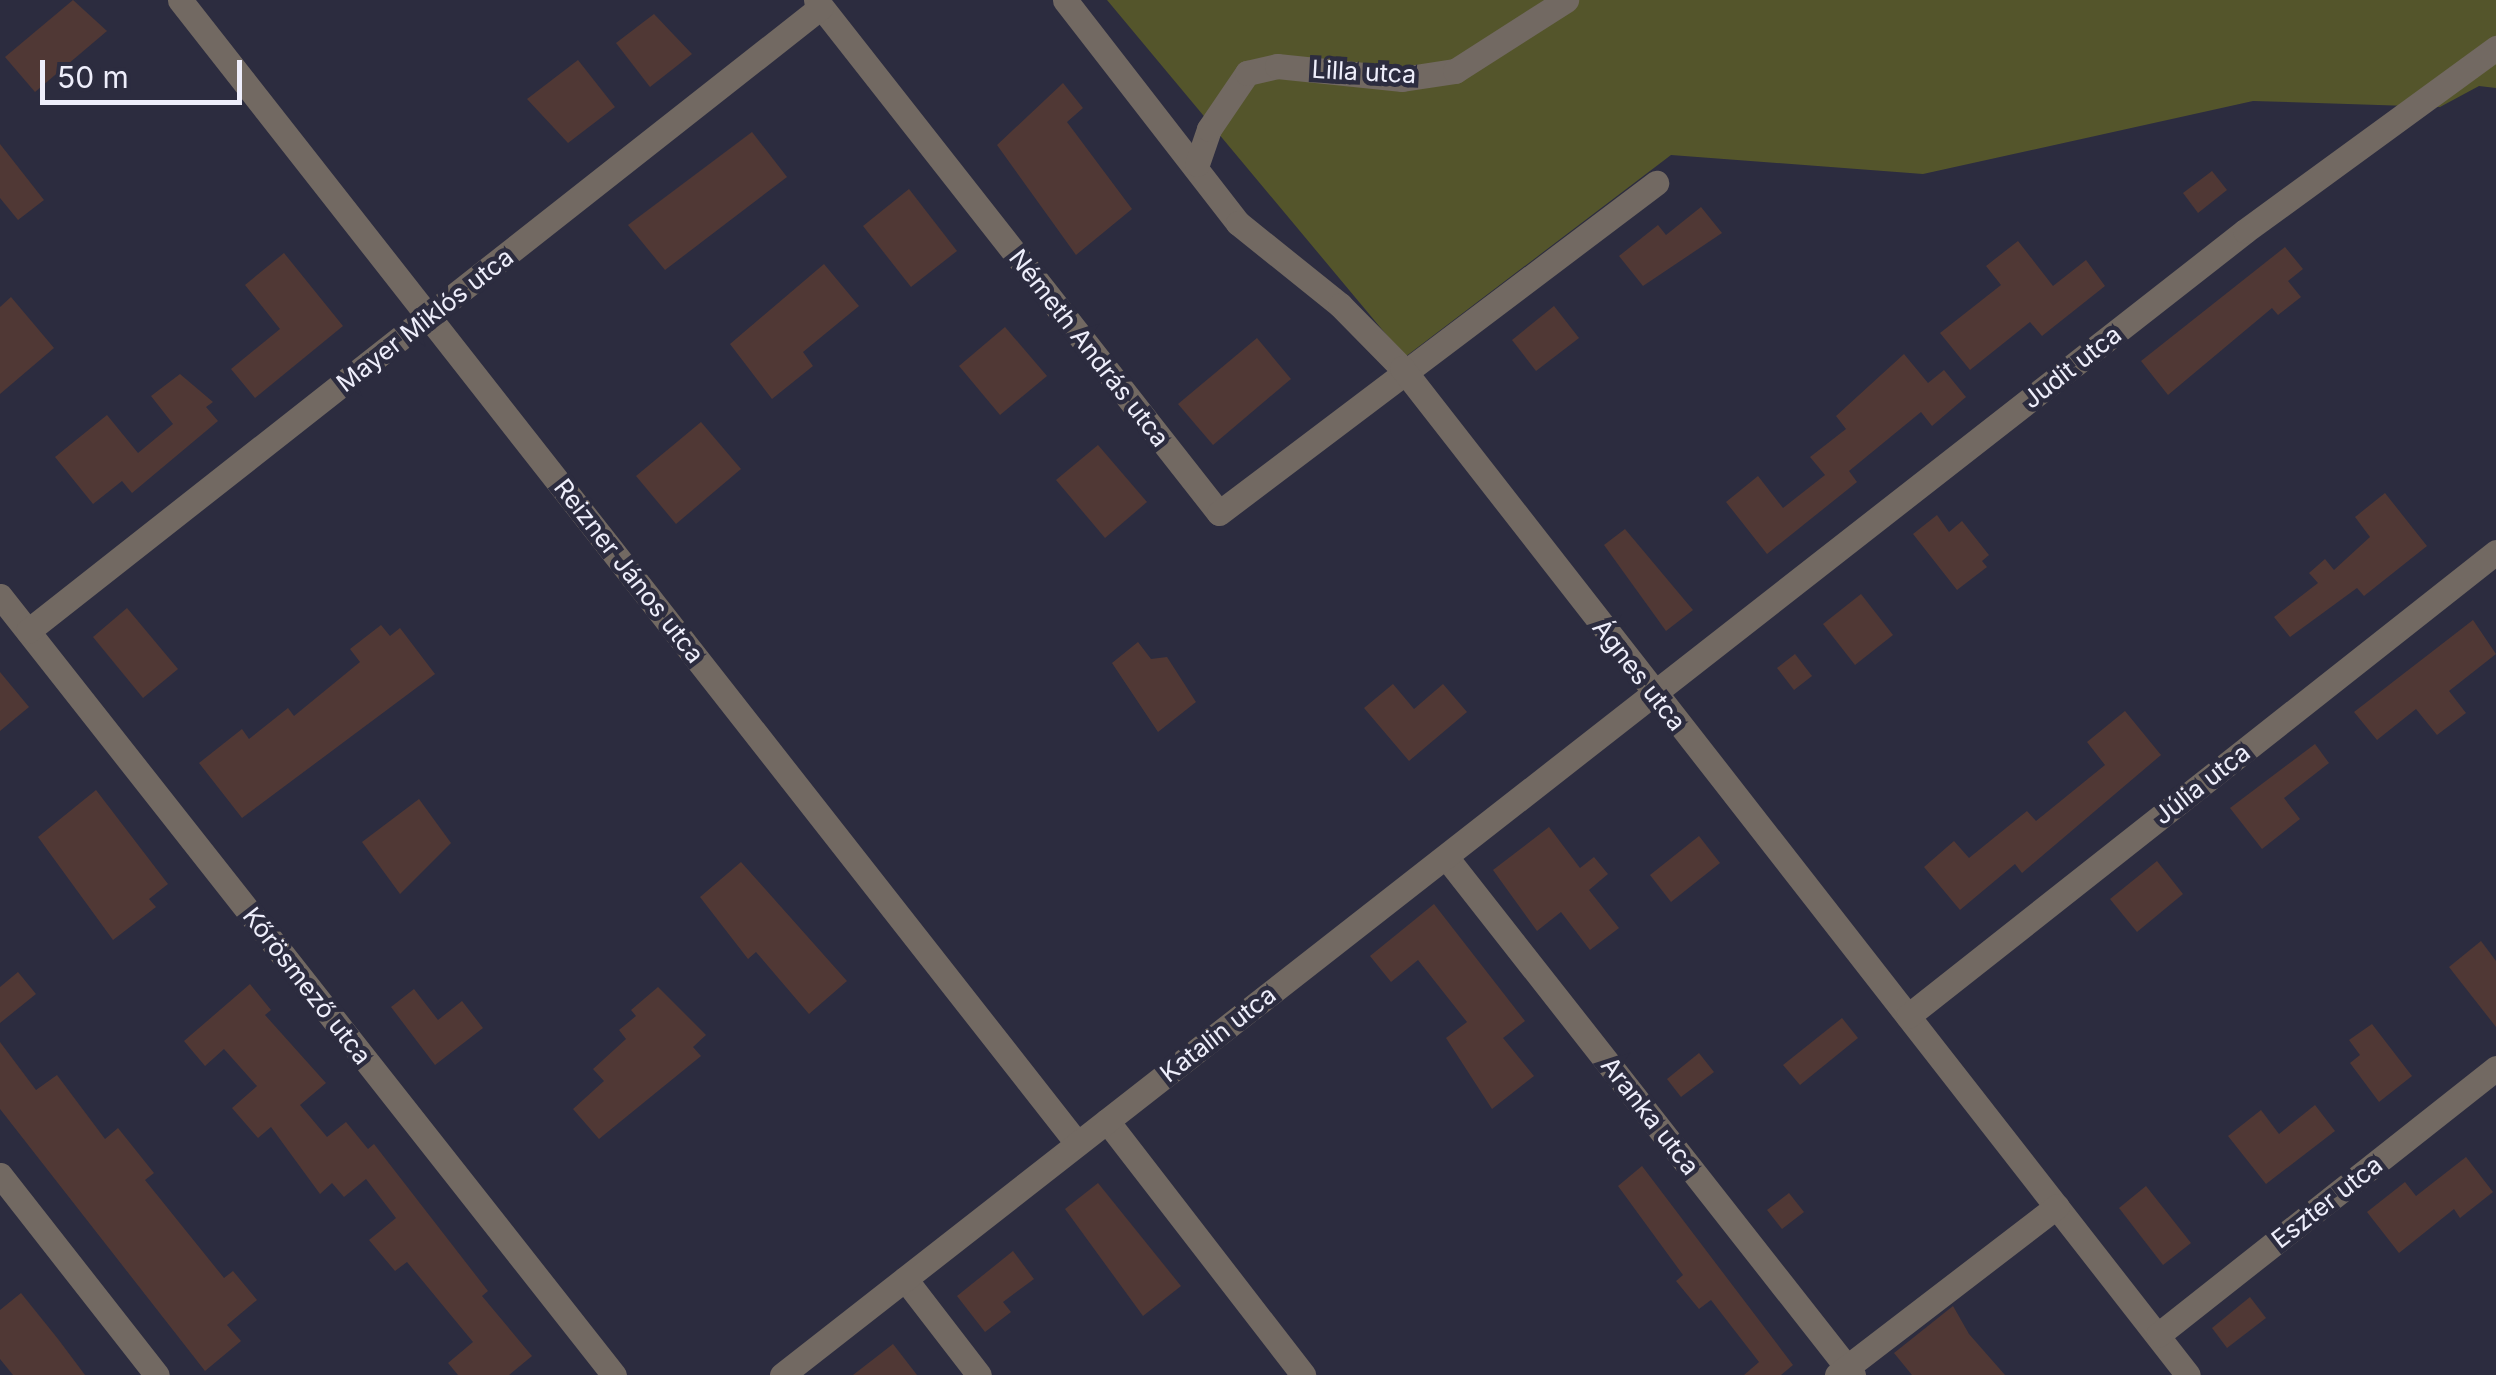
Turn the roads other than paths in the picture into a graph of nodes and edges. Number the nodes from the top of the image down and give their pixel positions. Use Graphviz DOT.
graph roads {
  1 [pos="180,0"];
  2 [pos="1065,0"];
  3 [pos="1566,0"];
  4 [pos="818,4"];
  5 [pos="2496,48"];
  6 [pos="1197,164"];
  7 [pos="1656,183"];
  8 [pos="430,318"];
  9 [pos="1402,368"];
  10 [pos="2496,552"];
  11 [pos="0,596"];
  12 [pos="28,631"];
  13 [pos="1654,695"];
  14 [pos="1446,857"];
  15 [pos="1908,1016"];
  16 [pos="2496,1068"];
  17 [pos="1106,1120"];
  18 [pos="1077,1143"];
  19 [pos="0,1175"];
  20 [pos="2057,1206"];
  21 [pos="905,1279"];
  22 [pos="2158,1336"];
  23 [pos="1846,1372"];
  24 [pos="157,1375"];
  25 [pos="614,1375"];
  26 [pos="782,1375"];
  27 [pos="979,1375"];
  28 [pos="1303,1375"];
  29 [pos="2188,1375"];
  1 -- 8 [label="street, Reizner János utca"];
  2 -- 6 [label="street, Ágnes utca"];
  3 -- 6 [label="street, Lilla utca"];
  4 -- 8 [label="street, Mayer Miklós utca"];
  4 -- 9 [label="street, Németh András utca"];
  5 -- 13 [label="street, Judit utca"];
  6 -- 9 [label="street, Ágnes utca"];
  7 -- 9 [label="street"];
  8 -- 12 [label="street, Mayer Miklós utca"];
  8 -- 18 [label="street, Reizner János utca"];
  9 -- 13 [label="street, Ágnes utca"];
  10 -- 15 [label="street, Júlia utca"];
  11 -- 12 [label="street, Kőrösmező utca"];
  12 -- 25 [label="street, Kőrösmező utca"];
  13 -- 14 [label="street, Katalin utca"];
  13 -- 15 [label="street, Ágnes utca"];
  14 -- 17 [label="street, Katalin utca"];
  14 -- 23 [label="street, Aranka utca"];
  15 -- 20 [label="street, Ágnes utca"];
  16 -- 22 [label="street, Eszter utca"];
  17 -- 18 [label="street, Katalin utca"];
  17 -- 28 [label="street"];
  18 -- 21 [label="street, Katalin utca"];
  19 -- 24 [label="street"];
  20 -- 22 [label="street, Ágnes utca"];
  20 -- 23 [label="street"];
  21 -- 26 [label="street, Katalin utca"];
  21 -- 27 [label="street"];
  22 -- 29 [label="street, Ágnes utca"];
}
